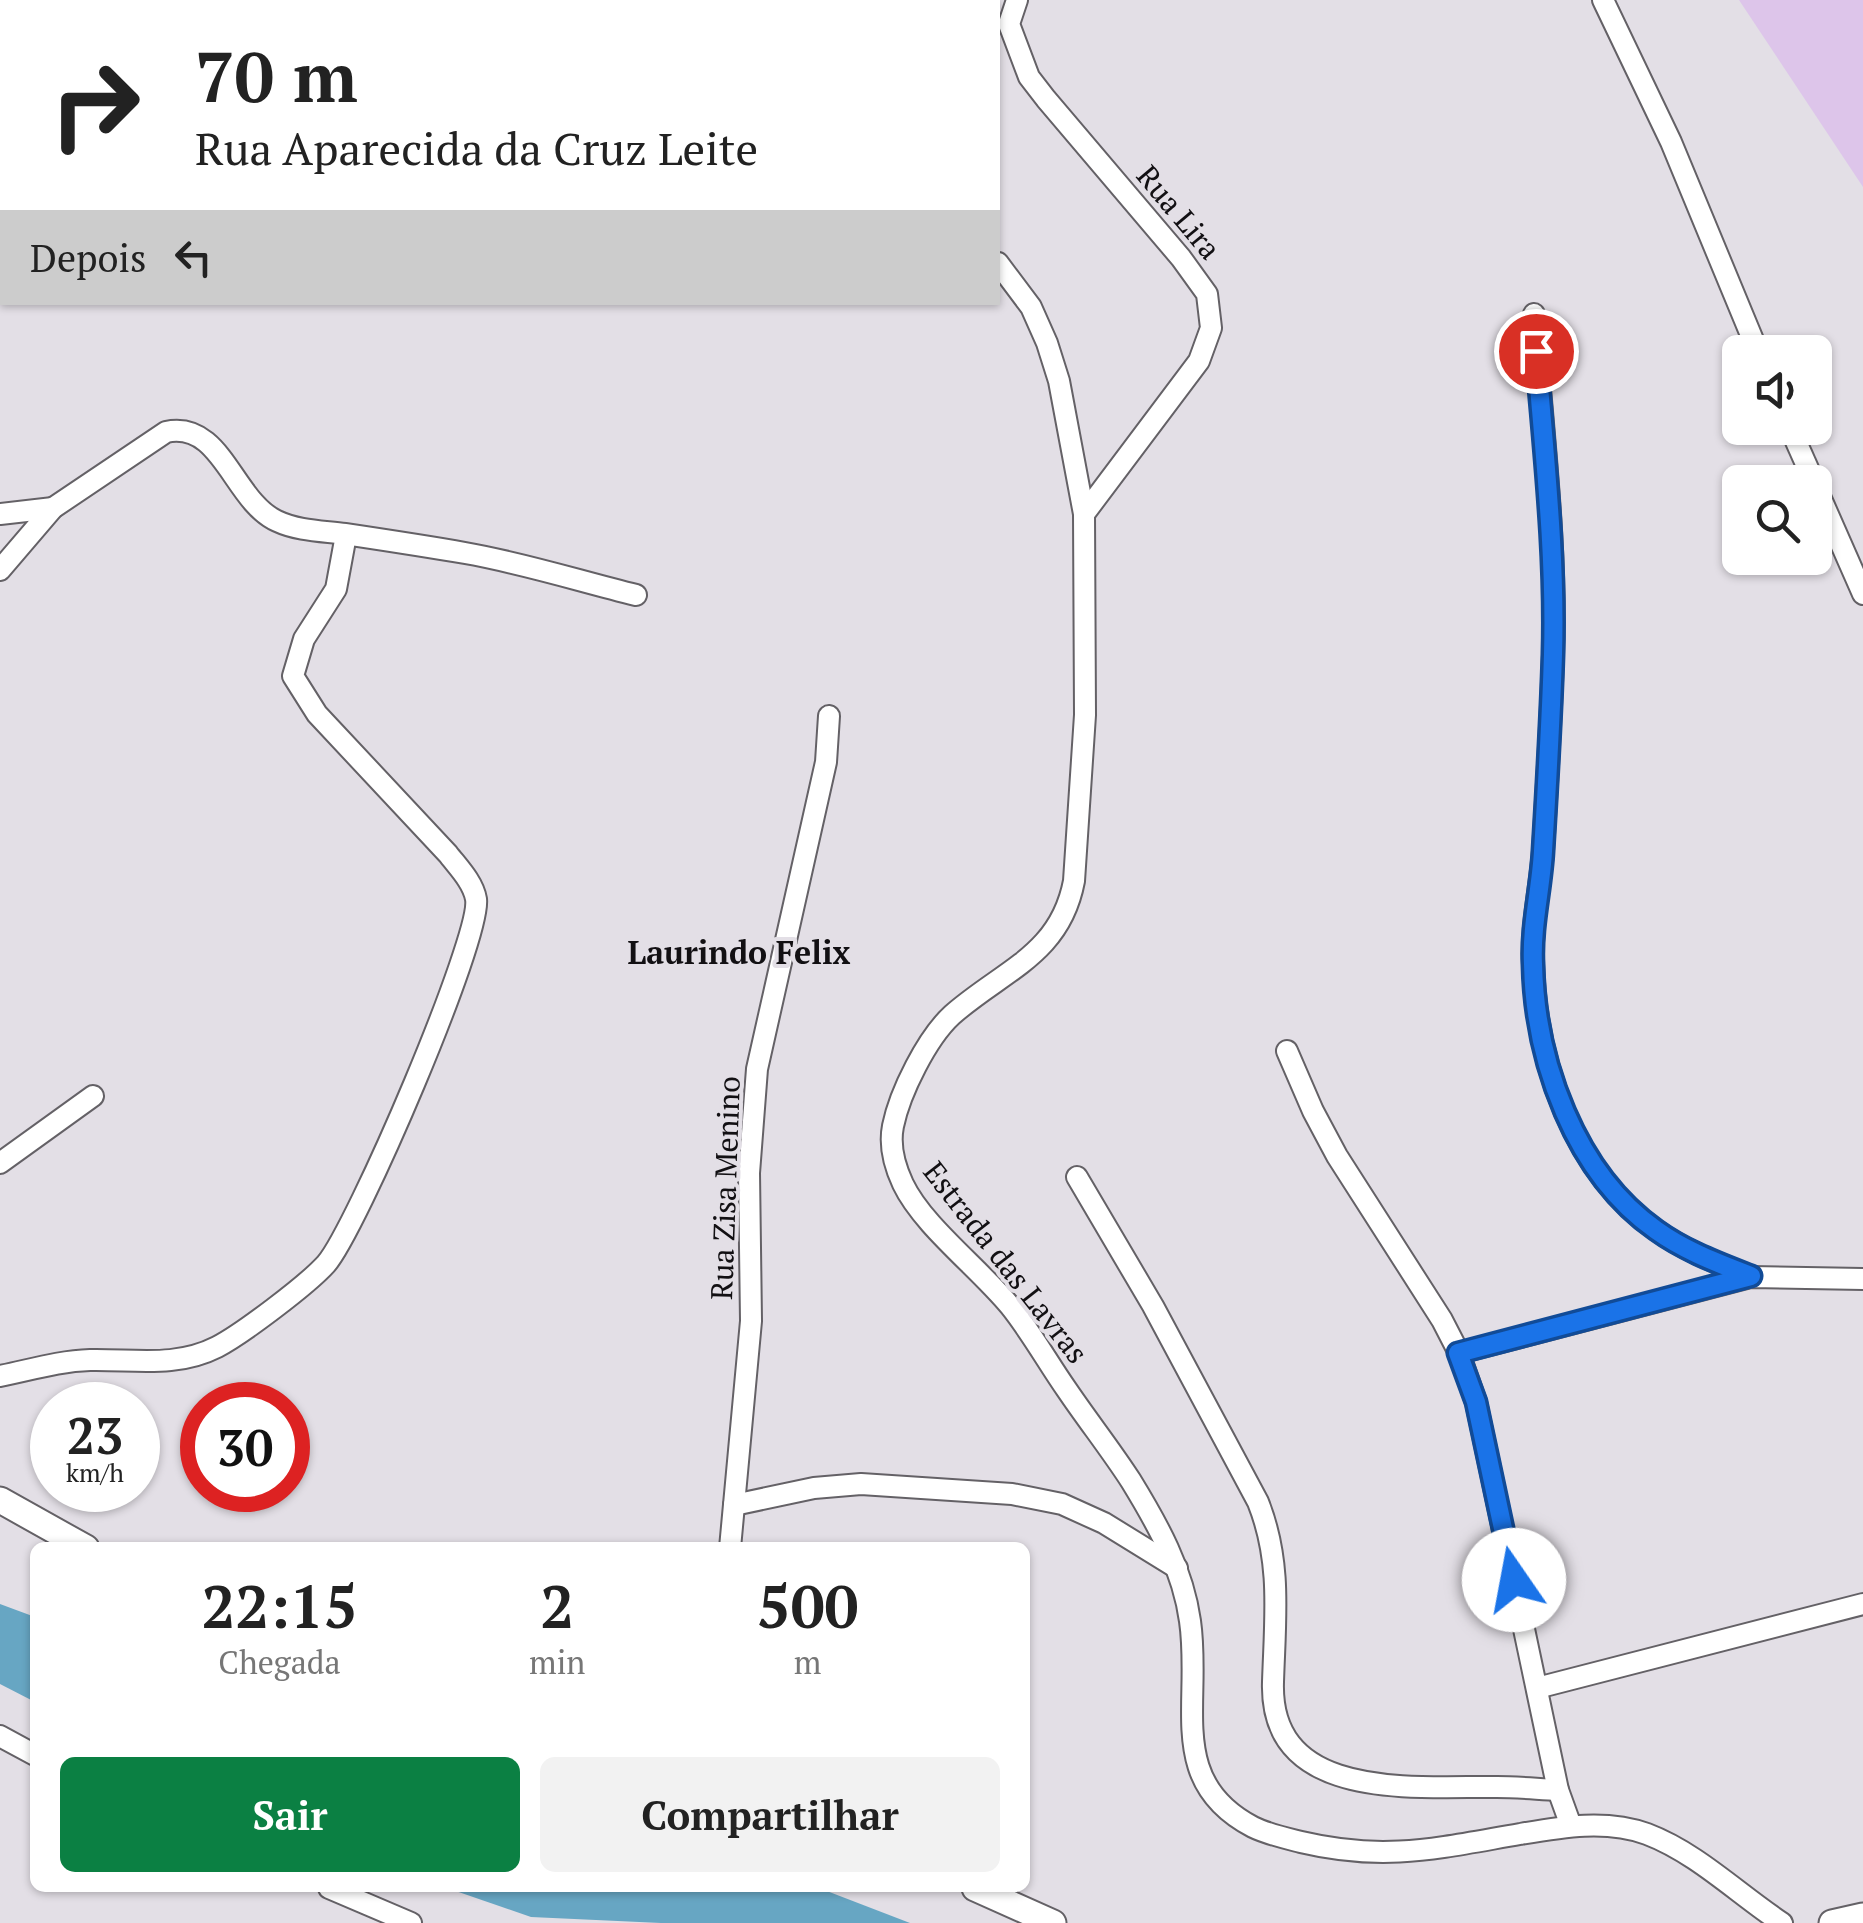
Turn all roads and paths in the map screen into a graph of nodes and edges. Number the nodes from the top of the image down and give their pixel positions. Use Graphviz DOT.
graph roads {
  1 [pos="1017,0"];
  2 [pos="1603,0"];
  3 [pos="1000,266"];
  4 [pos="1534,314"];
  5 [pos="1751,335"];
  6 [pos="53,508"];
  7 [pos="0,514"];
  8 [pos="1084,514"];
  9 [pos="1832,524"];
  10 [pos="346,534"];
  11 [pos="0,570"];
  12 [pos="636,594"];
  13 [pos="1863,594"];
  14 [pos="829,716"];
  15 [pos="1288,1051"];
  16 [pos="92,1096"];
  17 [pos="0,1163"];
  18 [pos="1077,1178"];
  19 [pos="1751,1276"];
  20 [pos="1863,1279"];
  21 [pos="1458,1353"];
  22 [pos="0,1376"];
  23 [pos="0,1500"];
  24 [pos="734,1505"];
  25 [pos="75,1542"];
  26 [pos="731,1542"];
  27 [pos="1177,1568"];
  28 [pos="1863,1604"];
  29 [pos="1537,1688"];
  30 [pos="0,1736"];
  31 [pos="30,1752"];
  32 [pos="1558,1790"];
  33 [pos="1572,1826"];
  34 [pos="338,1892"];
  35 [pos="985,1892"];
  36 [pos="1863,1916"];
  37 [pos="411,1923"];
  38 [pos="1054,1923"];
  39 [pos="1782,1923"];
  40 [pos="1832,1923"];
  1 -- 8 [label="street, Rua Lira"];
  2 -- 5 [label="street"];
  3 -- 8 [label="street, Estrada das Lavras"];
  4 -- 19 [label="street"];
  6 -- 7 [label="street"];
  6 -- 10 [label="street"];
  6 -- 11 [label="street"];
  8 -- 27 [label="street, Estrada das Lavras"];
  9 -- 13 [label="street"];
  10 -- 12 [label="street"];
  10 -- 22 [label="street"];
  14 -- 24 [label="street, Rua Zisa Menino"];
  15 -- 21 [label="street"];
  16 -- 17 [label="street"];
  18 -- 32 [label="street"];
  19 -- 20 [label="street"];
  19 -- 21 [label="street"];
  21 -- 29 [label="street"];
  23 -- 25 [label="street"];
  24 -- 26 [label="street, Rua Zisa Menino"];
  24 -- 27 [label="street"];
  27 -- 33 [label="street, Estrada das Lavras"];
  28 -- 29 [label="street"];
  29 -- 32 [label="street"];
  30 -- 31 [label="street"];
  32 -- 33 [label="street"];
  33 -- 39 [label="street, Estrada das Lavras"];
  34 -- 37 [label="street"];
  35 -- 38 [label="street"];
  36 -- 40 [label="street"];
}
